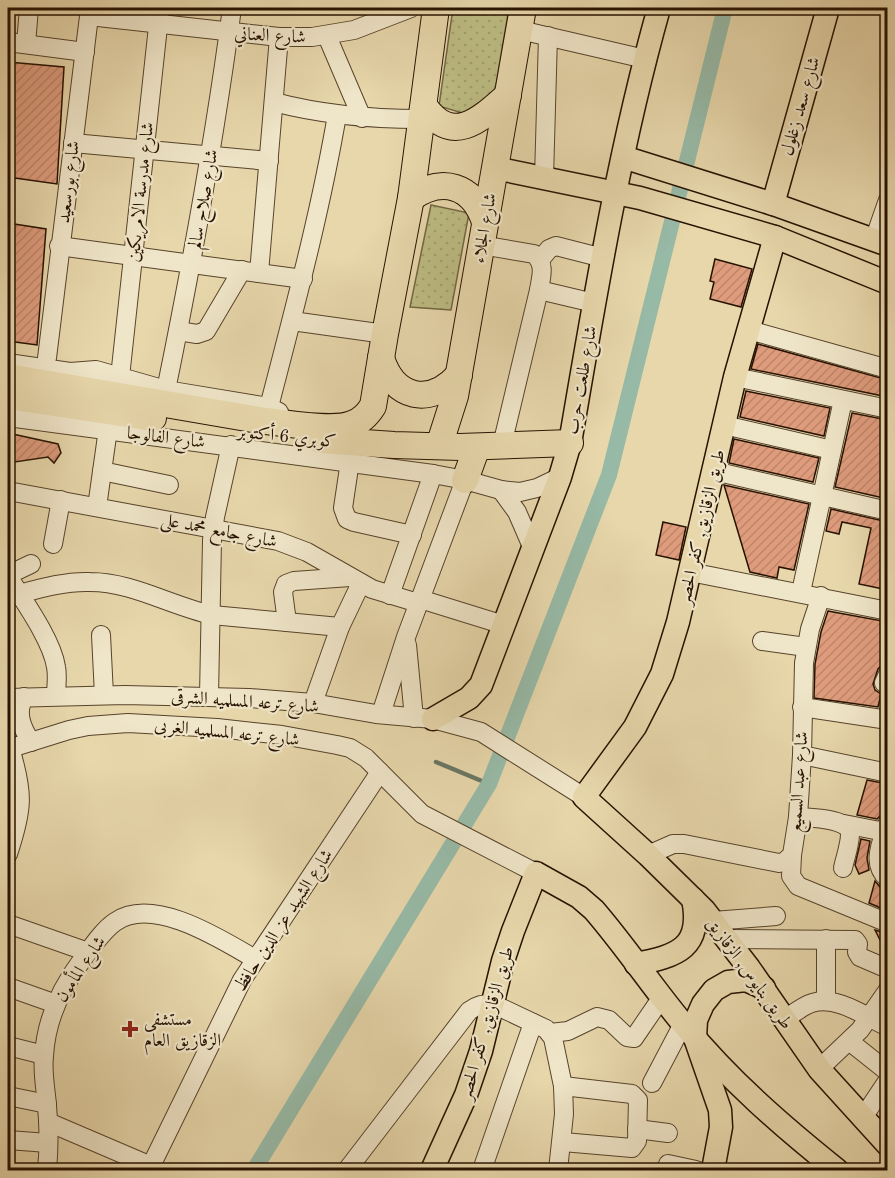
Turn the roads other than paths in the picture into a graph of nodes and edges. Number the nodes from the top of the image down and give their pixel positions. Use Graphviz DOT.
graph roads {
  1 [pos="29,8"];
  2 [pos="232,8"];
  3 [pos="411,8"];
  4 [pos="436,8"];
  5 [pos="659,8"];
  6 [pos="828,8"];
  7 [pos="89,12"];
  8 [pos="159,16"];
  9 [pos="363,16"];
  10 [pos="522,19"];
  11 [pos="229,33"];
  12 [pos="327,36"];
  13 [pos="548,36"];
  14 [pos="279,37"];
  15 [pos="17,43"];
  16 [pos="85,52"];
  17 [pos="645,59"];
  18 [pos="508,94"];
  19 [pos="274,102"];
  20 [pos="423,112"];
  21 [pos="338,115"];
  22 [pos="362,118"];
  23 [pos="73,143"];
  24 [pos="144,150"];
  25 [pos="211,155"];
  26 [pos="623,157"];
  27 [pos="269,161"];
  28 [pos="495,168"];
  29 [pos="544,178"];
  30 [pos="616,193"];
  31 [pos="411,198"];
  32 [pos="888,200"];
  33 [pos="773,204"];
  34 [pos="483,234"];
  35 [pos="775,237"];
  36 [pos="881,243"];
  37 [pos="59,246"];
  38 [pos="133,256"];
  39 [pos="603,258"];
  40 [pos="540,260"];
  41 [pos="192,264"];
  42 [pos="251,272"];
  43 [pos="303,279"];
  44 [pos="888,284"];
  45 [pos="539,290"];
  46 [pos="594,303"];
  47 [pos="292,321"];
  48 [pos="749,330"];
  49 [pos="178,331"];
  50 [pos="383,346"];
  51 [pos="8,352"];
  52 [pos="47,358"];
  53 [pos="8,363"];
  54 [pos="888,369"];
  55 [pos="96,370"];
  56 [pos="459,375"];
  57 [pos="8,377"];
  58 [pos="120,377"];
  59 [pos="735,377"];
  60 [pos="166,390"];
  61 [pos="8,396"];
  62 [pos="843,400"];
  63 [pos="269,407"];
  64 [pos="888,410"];
  65 [pos="8,417"];
  66 [pos="295,424"];
  67 [pos="724,425"];
  68 [pos="222,428"];
  69 [pos="108,429"];
  70 [pos="570,443"];
  71 [pos="502,445"];
  72 [pos="439,447"];
  73 [pos="477,447"];
  74 [pos="832,450"];
  75 [pos="350,461"];
  76 [pos="102,471"];
  77 [pos="714,471"];
  78 [pos="433,474"];
  79 [pos="560,477"];
  80 [pos="465,480"];
  81 [pos="169,485"];
  82 [pos="501,490"];
  83 [pos="8,491"];
  84 [pos="823,496"];
  85 [pos="61,500"];
  86 [pos="97,507"];
  87 [pos="888,511"];
  88 [pos="213,528"];
  89 [pos="412,535"];
  90 [pos="53,544"];
  91 [pos="533,549"];
  92 [pos="31,564"];
  93 [pos="690,572"];
  94 [pos="8,575"];
  95 [pos="355,580"];
  96 [pos="801,592"];
  97 [pos="13,595"];
  98 [pos="390,595"];
  99 [pos="821,596"];
  100 [pos="419,601"];
  101 [pos="887,609"];
  102 [pos="212,615"];
  103 [pos="287,622"];
  104 [pos="504,625"];
  105 [pos="340,627"];
  106 [pos="101,635"];
  107 [pos="406,637"];
  108 [pos="762,641"];
  109 [pos="806,647"];
  110 [pos="104,695"];
  111 [pos="56,696"];
  112 [pos="209,696"];
  113 [pos="16,697"];
  114 [pos="312,704"];
  115 [pos="802,707"];
  116 [pos="381,714"];
  117 [pos="423,719"];
  118 [pos="888,720"];
  119 [pos="31,742"];
  120 [pos="9,749"];
  121 [pos="802,755"];
  122 [pos="380,772"];
  123 [pos="888,773"];
  124 [pos="578,793"];
  125 [pos="798,817"];
  126 [pos="844,824"];
  127 [pos="886,827"];
  128 [pos="8,854"];
  129 [pos="648,855"];
  130 [pos="792,855"];
  131 [pos="843,868"];
  132 [pos="530,870"];
  133 [pos="888,879"];
  134 [pos="693,899"];
  135 [pos="776,916"];
  136 [pos="713,921"];
  137 [pos="888,923"];
  138 [pos="8,924"];
  139 [pos="728,939"];
  140 [pos="826,939"];
  141 [pos="88,952"];
  142 [pos="255,959"];
  143 [pos="636,963"];
  144 [pos="888,969"];
  145 [pos="8,987"];
  146 [pos="764,988"];
  147 [pos="888,990"];
  148 [pos="662,997"];
  149 [pos="826,1001"];
  150 [pos="56,1004"];
  151 [pos="493,1004"];
  152 [pos="870,1018"];
  153 [pos="784,1020"];
  154 [pos="533,1023"];
  155 [pos="888,1027"];
  156 [pos="689,1031"];
  157 [pos="550,1033"];
  158 [pos="849,1041"];
  159 [pos="8,1046"];
  160 [pos="44,1055"];
  161 [pos="819,1070"];
  162 [pos="888,1072"];
  163 [pos="888,1080"];
  164 [pos="652,1083"];
  165 [pos="563,1086"];
  166 [pos="8,1096"];
  167 [pos="47,1113"];
  168 [pos="862,1119"];
  169 [pos="637,1129"];
  170 [pos="668,1133"];
  171 [pos="8,1140"];
  172 [pos="563,1142"];
  173 [pos="48,1143"];
  174 [pos="888,1145"];
  175 [pos="668,1164"];
  176 [pos="150,1168"];
  177 [pos="47,1170"];
  178 [pos="347,1170"];
  179 [pos="432,1170"];
  180 [pos="482,1170"];
  181 [pos="558,1170"];
  182 [pos="696,1170"];
  183 [pos="713,1170"];
  184 [pos="837,1170"];
  1 -- 15 [label="street"];
  2 -- 11 [label="street, شارع صلاح سالم"];
  3 -- 9 [label="street, شارع العناني"];
  4 -- 20 [label="highway"];
  5 -- 17 [label="main road, شارع طلعت حرب"];
  6 -- 33 [label="main road, شارع سعد زغلول"];
  7 -- 8 [label="street, شارع العناني"];
  7 -- 16 [label="street, شارع بورسعيد"];
  8 -- 11 [label="street, شارع العناني"];
  8 -- 24 [label="street, شارع مدرسة الامريكين"];
  9 -- 12 [label="street, شارع العناني"];
  10 -- 13 [label="street"];
  10 -- 18 [label="highway, شارع الجلاء"];
  11 -- 14 [label="street, شارع العناني"];
  11 -- 25 [label="street, شارع صلاح سالم"];
  12 -- 14 [label="street, شارع العناني"];
  12 -- 22 [label="street"];
  13 -- 17 [label="street"];
  13 -- 29 [label="street"];
  14 -- 19 [label="street"];
  15 -- 16 [label="street"];
  16 -- 23 [label="street, شارع بورسعيد"];
  17 -- 26 [label="main road, شارع طلعت حرب"];
  18 -- 20 [label="highway"];
  18 -- 28 [label="highway, شارع الجلاء"];
  19 -- 21 [label="street"];
  19 -- 27 [label="street"];
  20 -- 22 [label="street"];
  20 -- 31 [label="highway"];
  21 -- 22 [label="street"];
  21 -- 43 [label="street"];
  23 -- 24 [label="street"];
  23 -- 37 [label="street, شارع بورسعيد"];
  24 -- 25 [label="street"];
  24 -- 38 [label="street, شارع مدرسة الامريكين"];
  25 -- 27 [label="street"];
  25 -- 41 [label="street, شارع صلاح سالم"];
  26 -- 30 [label="main road, شارع طلعت حرب"];
  26 -- 33 [label="main road"];
  27 -- 42 [label="street"];
  28 -- 29 [label="main road"];
  28 -- 34 [label="highway, شارع الجلاء"];
  29 -- 30 [label="main road"];
  30 -- 35 [label="main road"];
  30 -- 39 [label="main road, شارع طلعت حرب"];
  31 -- 34 [label="highway"];
  31 -- 50 [label="highway"];
  32 -- 36 [label="street"];
  33 -- 36 [label="main road"];
  34 -- 40 [label="street"];
  34 -- 56 [label="highway, شارع الجلاء"];
  35 -- 44 [label="main road"];
  35 -- 48 [label="main road, طريق الزقازيق, كفر الحصر"];
  37 -- 38 [label="street"];
  37 -- 52 [label="street, شارع بورسعيد"];
  38 -- 41 [label="street"];
  38 -- 58 [label="street, شارع مدرسة الامريكين"];
  39 -- 40 [label="street"];
  39 -- 46 [label="main road, شارع طلعت حرب"];
  40 -- 45 [label="street"];
  41 -- 42 [label="street"];
  41 -- 49 [label="street, شارع صلاح سالم"];
  42 -- 43 [label="street"];
  42 -- 49 [label="street"];
  43 -- 47 [label="street"];
  45 -- 46 [label="street"];
  45 -- 71 [label="street"];
  46 -- 70 [label="main road, شارع طلعت حرب"];
  47 -- 50 [label="street"];
  47 -- 63 [label="street"];
  48 -- 54 [label="street"];
  48 -- 59 [label="main road, طريق الزقازيق, كفر الحصر"];
  49 -- 60 [label="street, شارع صلاح سالم"];
  50 -- 56 [label="highway"];
  50 -- 66 [label="highway"];
  51 -- 52 [label="street"];
  52 -- 55 [label="street"];
  53 -- 55 [label="street"];
  55 -- 58 [label="street"];
  56 -- 72 [label="highway, شارع الجلاء"];
  57 -- 68 [label="highway, كوبري 6 أكتوبر"];
  58 -- 60 [label="street"];
  59 -- 62 [label="street"];
  59 -- 67 [label="main road, طريق الزقازيق, كفر الحصر"];
  60 -- 63 [label="street"];
  61 -- 68 [label="highway, كوبري 6 أكتوبر"];
  62 -- 64 [label="street"];
  62 -- 74 [label="street"];
  63 -- 66 [label="street"];
  65 -- 69 [label="street, شارع الفالوجا"];
  66 -- 68 [label="highway"];
  67 -- 74 [label="street"];
  67 -- 77 [label="main road, طريق الزقازيق, كفر الحصر"];
  68 -- 69 [label="street, شارع الفالوجا"];
  68 -- 72 [label="highway, كوبري 6 أكتوبر"];
  68 -- 75 [label="street, شارع الفالوجا"];
  68 -- 88 [label="street"];
  69 -- 76 [label="street"];
  70 -- 71 [label="highway, كوبري 6 أكتوبر"];
  70 -- 79 [label="main road, شارع طلعت حرب"];
  71 -- 73 [label="highway, كوبري 6 أكتوبر"];
  72 -- 73 [label="highway, كوبري 6 أكتوبر"];
  73 -- 80 [label="highway"];
  74 -- 84 [label="street"];
  75 -- 78 [label="street, شارع الفالوجا"];
  75 -- 89 [label="street"];
  76 -- 81 [label="street"];
  76 -- 86 [label="street"];
  77 -- 84 [label="street"];
  77 -- 93 [label="main road, طريق الزقازيق, كفر الحصر"];
  78 -- 80 [label="street, شارع الفالوجا"];
  78 -- 89 [label="street"];
  79 -- 82 [label="street, شارع الفالوجا"];
  79 -- 91 [label="main road, شارع طلعت حرب"];
  80 -- 82 [label="street, شارع الفالوجا"];
  80 -- 100 [label="street"];
  82 -- 91 [label="street"];
  83 -- 85 [label="street, شارع جامع محمد على"];
  84 -- 87 [label="street"];
  84 -- 96 [label="street"];
  85 -- 86 [label="street, شارع جامع محمد على"];
  85 -- 90 [label="street"];
  86 -- 88 [label="street, شارع جامع محمد على"];
  88 -- 95 [label="street, شارع جامع محمد على"];
  88 -- 102 [label="street"];
  89 -- 98 [label="street"];
  91 -- 104 [label="main road, شارع طلعت حرب"];
  92 -- 94 [label="street"];
  93 -- 96 [label="street"];
  93 -- 124 [label="main road, طريق الزقازيق, كفر الحصر"];
  94 -- 97 [label="street"];
  95 -- 98 [label="street, شارع جامع محمد على"];
  95 -- 103 [label="street"];
  95 -- 105 [label="street"];
  96 -- 99 [label="street"];
  97 -- 102 [label="street"];
  97 -- 111 [label="street"];
  98 -- 100 [label="street, شارع جامع محمد على"];
  99 -- 101 [label="street"];
  99 -- 109 [label="street, شارع عبد السميع"];
  100 -- 104 [label="street, شارع جامع محمد على"];
  100 -- 107 [label="street"];
  102 -- 103 [label="street"];
  102 -- 112 [label="street"];
  103 -- 105 [label="street"];
  104 -- 117 [label="main road, شارع طلعت حرب"];
  105 -- 114 [label="street"];
  106 -- 110 [label="street"];
  107 -- 116 [label="street"];
  107 -- 117 [label="street"];
  108 -- 109 [label="street"];
  109 -- 115 [label="street, شارع عبد السميع"];
  110 -- 111 [label="street, شارع ترعه المسلميه الشرقى"];
  110 -- 112 [label="street, شارع ترعه المسلميه الشرقى"];
  111 -- 113 [label="street, شارع ترعه المسلميه الشرقى"];
  112 -- 114 [label="street, شارع ترعه المسلميه الشرقى"];
  113 -- 119 [label="street"];
  114 -- 116 [label="street, شارع ترعه المسلميه الشرقى"];
  115 -- 118 [label="street"];
  115 -- 121 [label="street, شارع عبد السميع"];
  116 -- 117 [label="street, شارع ترعه المسلميه الشرقى"];
  117 -- 124 [label="street, شارع ترعه المسلميه الشرقى"];
  119 -- 120 [label="street, شارع ترعه المسلميه الغربى"];
  119 -- 122 [label="street, شارع ترعه المسلميه الغربى"];
  120 -- 128 [label="street"];
  121 -- 123 [label="street"];
  121 -- 125 [label="street, شارع عبد السميع"];
  122 -- 132 [label="street, شارع ترعه المسلميه الغربى"];
  122 -- 142 [label="street, شارع الشهيد عز الدين حافظ"];
  124 -- 129 [label="main road, طريق بنايوس, الزقازيق"];
  125 -- 126 [label="street"];
  125 -- 130 [label="street, شارع عبد السميع"];
  126 -- 127 [label="street"];
  126 -- 131 [label="street"];
  127 -- 133 [label="street"];
  129 -- 130 [label="street, شارع عبد السميع"];
  129 -- 134 [label="main road, طريق بنايوس, الزقازيق"];
  130 -- 137 [label="street"];
  132 -- 143 [label="main road"];
  132 -- 151 [label="main road, طريق الزقازيق, كفر الحصر"];
  134 -- 136 [label="main road, طريق بنايوس, الزقازيق"];
  134 -- 143 [label="main road"];
  135 -- 136 [label="street"];
  136 -- 139 [label="main road, طريق بنايوس, الزقازيق"];
  138 -- 141 [label="street"];
  139 -- 140 [label="street"];
  139 -- 146 [label="main road, طريق بنايوس, الزقازيق"];
  140 -- 144 [label="street"];
  140 -- 149 [label="street"];
  141 -- 142 [label="street, شارع المأمون"];
  141 -- 150 [label="street, شارع المأمون"];
  142 -- 176 [label="street, شارع الشهيد عز الدين حافظ"];
  143 -- 148 [label="main road"];
  145 -- 150 [label="street"];
  146 -- 153 [label="main road, طريق بنايوس, الزقازيق"];
  146 -- 156 [label="main road"];
  147 -- 152 [label="street"];
  148 -- 156 [label="main road"];
  148 -- 157 [label="street"];
  149 -- 152 [label="street"];
  149 -- 153 [label="street"];
  150 -- 160 [label="street, شارع المأمون"];
  151 -- 154 [label="street"];
  151 -- 178 [label="street"];
  151 -- 179 [label="main road, طريق الزقازيق, كفر الحصر"];
  152 -- 155 [label="street"];
  152 -- 158 [label="street"];
  153 -- 161 [label="main road, طريق بنايوس, الزقازيق"];
  154 -- 157 [label="street"];
  154 -- 180 [label="street"];
  156 -- 164 [label="street"];
  156 -- 183 [label="main road"];
  156 -- 184 [label="main road"];
  157 -- 165 [label="street"];
  158 -- 161 [label="street"];
  158 -- 162 [label="street"];
  159 -- 160 [label="street"];
  160 -- 167 [label="street, شارع المأمون"];
  161 -- 168 [label="main road, طريق بنايوس, الزقازيق"];
  163 -- 168 [label="street"];
  165 -- 169 [label="street"];
  165 -- 172 [label="street"];
  166 -- 167 [label="street"];
  167 -- 173 [label="street, شارع المأمون"];
  167 -- 176 [label="street"];
  168 -- 174 [label="main road, طريق بنايوس, الزقازيق"];
  169 -- 170 [label="street"];
  169 -- 172 [label="street"];
  171 -- 173 [label="street"];
  172 -- 181 [label="street"];
  173 -- 177 [label="street, شارع المأمون"];
  175 -- 182 [label="street"];
}
